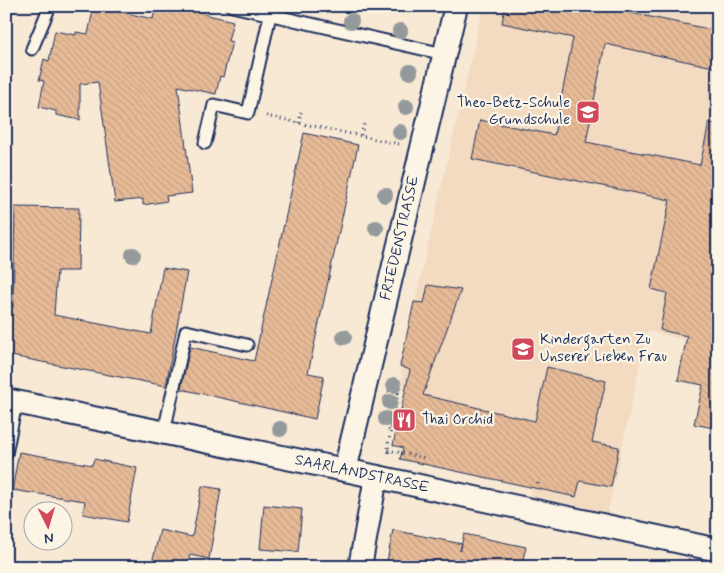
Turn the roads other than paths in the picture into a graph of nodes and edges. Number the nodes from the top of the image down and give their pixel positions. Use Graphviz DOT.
graph roads {
  1 [pos="50,6"];
  2 [pos="232,6"];
  3 [pos="456,6"];
  4 [pos="270,15"];
  5 [pos="32,49"];
  6 [pos="444,54"];
  7 [pos="205,143"];
  8 [pos="247,345"];
  9 [pos="11,402"];
  10 [pos="164,432"];
  11 [pos="6,454"];
  12 [pos="345,470"];
  13 [pos="376,477"];
  14 [pos="718,550"];
  15 [pos="360,567"];
  1 -- 5 [label="lane"];
  2 -- 4 [label="lane"];
  3 -- 6 [label="street, FRIEDENSTRASSE"];
  4 -- 6 [label="lane"];
  4 -- 7 [label="lane"];
  6 -- 12 [label="street, FRIEDENSTRASSE"];
  8 -- 10 [label="lane"];
  9 -- 10 [label="street, SAARLANDSTRASSE"];
  9 -- 11 [label="lane"];
  10 -- 12 [label="street, SAARLANDSTRASSE"];
  12 -- 13 [label="street, SAARLANDSTRASSE"];
  13 -- 14 [label="street, SAARLANDSTRASSE"];
  13 -- 15 [label="street"];
}
